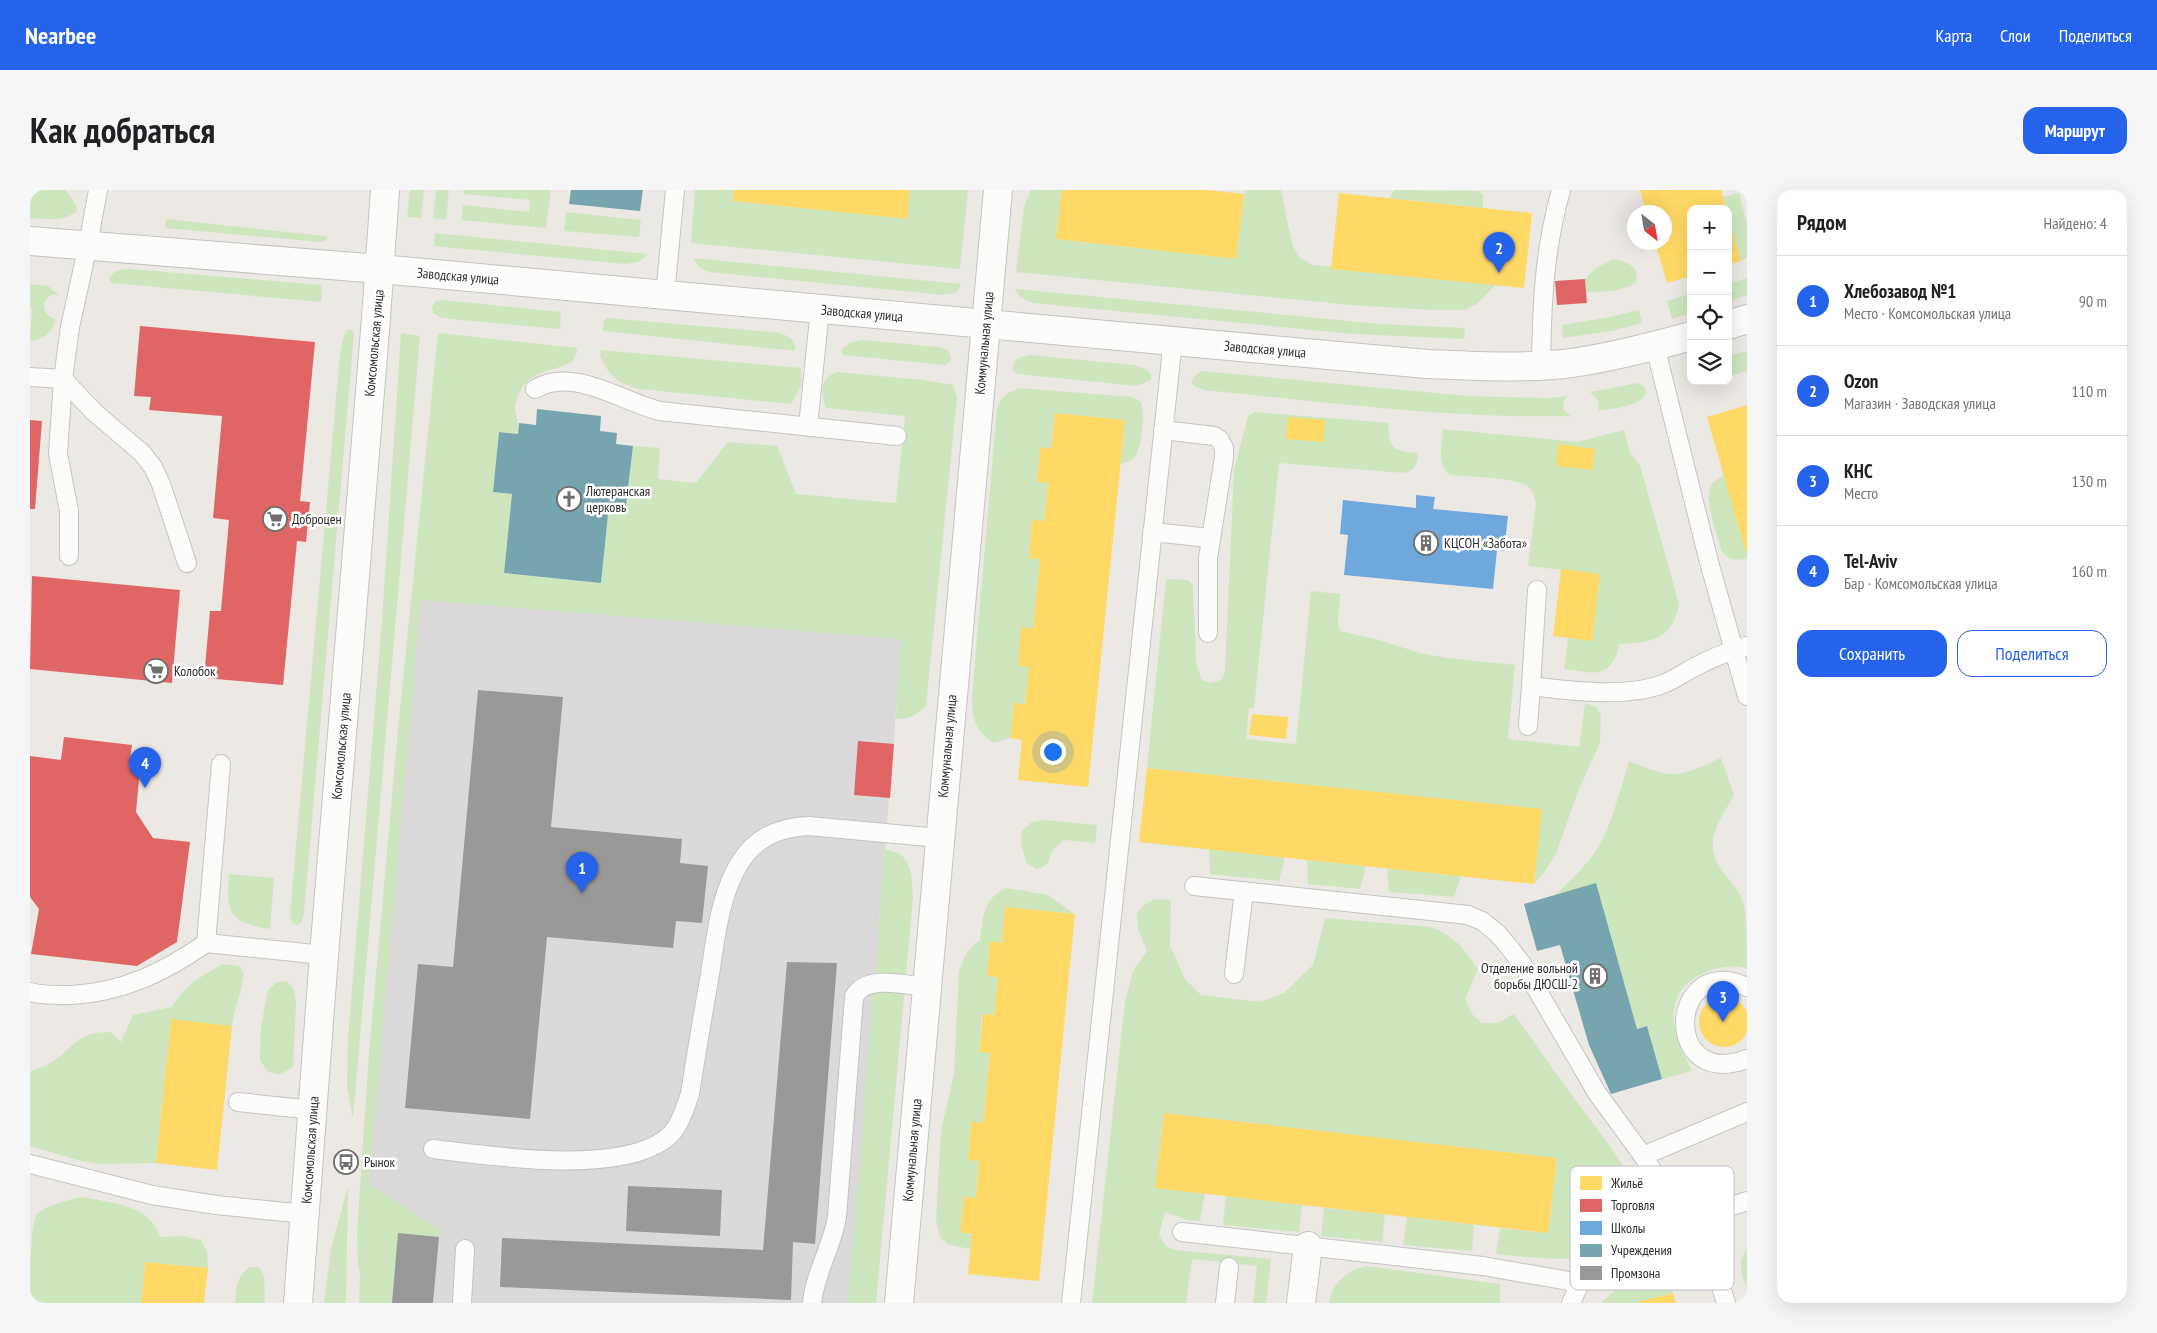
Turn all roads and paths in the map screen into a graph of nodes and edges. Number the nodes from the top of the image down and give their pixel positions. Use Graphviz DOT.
graph roads {
  1 [pos="98,190"];
  2 [pos="385,190"];
  3 [pos="675,190"];
  4 [pos="998,190"];
  5 [pos="1561,190"];
  6 [pos="30,241"];
  7 [pos="88,245"];
  8 [pos="380,269"];
  9 [pos="665,295"];
  10 [pos="820,309"];
  11 [pos="1747,319"];
  12 [pos="985,324"];
  13 [pos="1732,324"];
  14 [pos="1687,337"];
  15 [pos="1173,340"];
  16 [pos="1655,346"];
  17 [pos="1541,365"];
  18 [pos="30,377"];
  19 [pos="63,379"];
  20 [pos="535,389"];
  21 [pos="808,426"];
  22 [pos="1163,430"];
  23 [pos="897,436"];
  24 [pos="1152,532"];
  25 [pos="1210,538"];
  26 [pos="68,556"];
  27 [pos="187,563"];
  28 [pos="1537,590"];
  29 [pos="1208,633"];
  30 [pos="1740,648"];
  31 [pos="1531,686"];
  32 [pos="1747,696"];
  33 [pos="1528,726"];
  34 [pos="221,764"];
  35 [pos="939,838"];
  36 [pos="1194,886"];
  37 [pos="1244,892"];
  38 [pos="206,942"];
  39 [pos="324,955"];
  40 [pos="1234,974"];
  41 [pos="926,987"];
  42 [pos="1747,987"];
  43 [pos="30,992"];
  44 [pos="1747,1059"];
  45 [pos="238,1102"];
  46 [pos="313,1110"];
  47 [pos="1747,1112"];
  48 [pos="433,1148"];
  49 [pos="1643,1156"];
  50 [pos="30,1164"];
  51 [pos="1650,1166"];
  52 [pos="1747,1201"];
  53 [pos="1734,1205"];
  54 [pos="305,1214"];
  55 [pos="1182,1232"];
  56 [pos="1308,1246"];
  57 [pos="465,1249"];
  58 [pos="1229,1266"];
  59 [pos="1570,1281"];
  60 [pos="1577,1290"];
  61 [pos="1722,1290"];
  62 [pos="298,1303"];
  63 [pos="462,1303"];
  64 [pos="812,1303"];
  65 [pos="899,1303"];
  66 [pos="1071,1303"];
  67 [pos="1224,1303"];
  68 [pos="1301,1303"];
  69 [pos="1571,1303"];
  70 [pos="1726,1303"];
  1 -- 7 [label="lane"];
  2 -- 8 [label="street, Комсомольская улица"];
  3 -- 9 [label="lane"];
  4 -- 12 [label="street, Коммунальная улица"];
  5 -- 17 [label="lane"];
  6 -- 7 [label="street, Заводская улица"];
  7 -- 8 [label="street, Заводская улица"];
  7 -- 19 [label="lane"];
  8 -- 9 [label="street, Заводская улица"];
  8 -- 39 [label="street, Комсомольская улица"];
  9 -- 10 [label="street, Заводская улица"];
  10 -- 12 [label="street, Заводская улица"];
  10 -- 21 [label="lane"];
  11 -- 13 [label="street"];
  12 -- 15 [label="street, Заводская улица"];
  12 -- 35 [label="street, Коммунальная улица"];
  14 -- 16 [label="street, Заводская улица"];
  15 -- 17 [label="street, Заводская улица"];
  15 -- 22 [label="lane"];
  16 -- 17 [label="street, Заводская улица"];
  16 -- 30 [label="lane"];
  18 -- 19 [label="lane"];
  19 -- 26 [label="lane"];
  19 -- 27 [label="lane"];
  20 -- 21 [label="lane"];
  21 -- 23 [label="lane"];
  22 -- 24 [label="lane"];
  22 -- 25 [label="lane"];
  24 -- 25 [label="lane"];
  24 -- 66 [label="lane"];
  25 -- 29 [label="lane"];
  28 -- 31 [label="lane"];
  30 -- 31 [label="lane"];
  30 -- 32 [label="lane"];
  31 -- 33 [label="lane"];
  34 -- 38 [label="lane"];
  35 -- 41 [label="street, Коммунальная улица"];
  35 -- 48 [label="lane"];
  36 -- 37 [label="lane"];
  37 -- 40 [label="lane"];
  37 -- 49 [label="lane"];
  38 -- 39 [label="lane"];
  38 -- 43 [label="lane"];
  39 -- 46 [label="street, Комсомольская улица"];
  41 -- 64 [label="lane"];
  41 -- 65 [label="street, Коммунальная улица"];
  42 -- 44 [label="lane"];
  45 -- 46 [label="lane"];
  46 -- 54 [label="street, Комсомольская улица"];
  47 -- 49 [label="lane"];
  49 -- 51 [label="lane"];
  50 -- 54 [label="lane"];
  52 -- 53 [label="lane"];
  54 -- 62 [label="street, Комсомольская улица"];
  55 -- 56 [label="lane"];
  56 -- 59 [label="lane"];
  56 -- 68 [label="street"];
  57 -- 63 [label="lane"];
  58 -- 67 [label="lane"];
  60 -- 69 [label="lane"];
  61 -- 70 [label="lane"];
}
